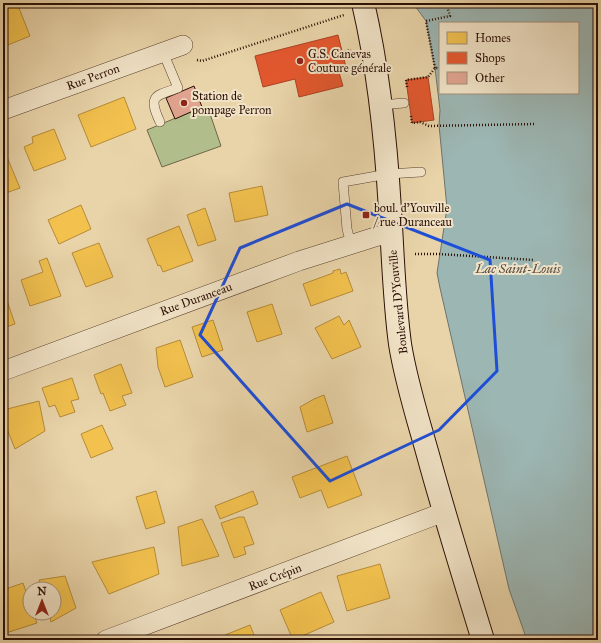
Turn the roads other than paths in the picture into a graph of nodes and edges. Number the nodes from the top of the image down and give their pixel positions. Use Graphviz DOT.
graph roads {
  1 [pos="363,3"];
  2 [pos="183,45"];
  3 [pos="163,52"];
  4 [pos="404,103"];
  5 [pos="381,105"];
  6 [pos="3,110"];
  7 [pos="160,122"];
  8 [pos="422,172"];
  9 [pos="388,174"];
  10 [pos="392,235"];
  11 [pos="351,244"];
  12 [pos="3,371"];
  13 [pos="444,512"];
  14 [pos="106,640"];
  15 [pos="483,640"];
  1 -- 5 [label="street, Boulevard D'Youville"];
  2 -- 3 [label="street, Rue Perron"];
  3 -- 6 [label="street, Rue Perron"];
  3 -- 7 [label="lane"];
  4 -- 5 [label="lane"];
  5 -- 9 [label="street, Boulevard D'Youville"];
  8 -- 9 [label="lane"];
  9 -- 10 [label="street, Boulevard D'Youville"];
  9 -- 11 [label="lane"];
  10 -- 11 [label="street, Rue Duranceau"];
  10 -- 13 [label="street, Boulevard D'Youville"];
  11 -- 12 [label="street, Rue Duranceau"];
  13 -- 14 [label="street, Rue Crépin"];
  13 -- 15 [label="street, Boulevard D'Youville"];
}
